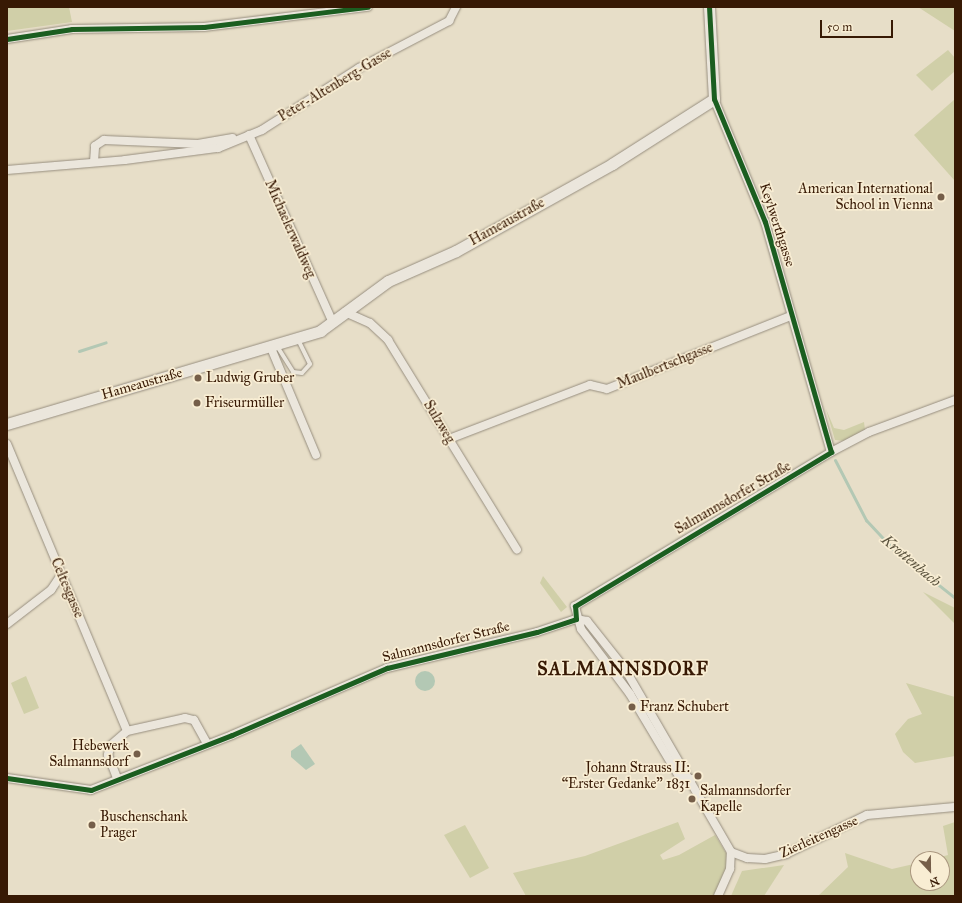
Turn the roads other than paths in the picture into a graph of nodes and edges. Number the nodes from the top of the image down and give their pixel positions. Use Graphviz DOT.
graph roads {
  1 [pos="368,7"];
  2 [pos="456,7"];
  3 [pos="709,7"];
  4 [pos="7,39"];
  5 [pos="714,99"];
  6 [pos="249,135"];
  7 [pos="94,162"];
  8 [pos="7,170"];
  9 [pos="344,312"];
  10 [pos="790,316"];
  11 [pos="333,322"];
  12 [pos="298,339"];
  13 [pos="274,347"];
  14 [pos="955,400"];
  15 [pos="7,424"];
  16 [pos="449,439"];
  17 [pos="7,444"];
  18 [pos="831,452"];
  19 [pos="316,455"];
  20 [pos="517,550"];
  21 [pos="61,575"];
  22 [pos="576,619"];
  23 [pos="7,624"];
  24 [pos="643,697"];
  25 [pos="635,702"];
  26 [pos="127,731"];
  27 [pos="207,743"];
  28 [pos="7,778"];
  29 [pos="117,778"];
  30 [pos="692,779"];
  31 [pos="955,807"];
  32 [pos="731,852"];
  33 [pos="718,896"];
  1 -- 4 [label="street"];
  2 -- 6 [label="street, Peter-Altenberg-Gasse"];
  3 -- 5 [label="main road, Keylwerthgasse"];
  5 -- 9 [label="main road, Hameaustraße"];
  5 -- 10 [label="street, Keylwerthgasse"];
  6 -- 7 [label="street, Peter-Altenberg-Gasse"];
  6 -- 7 [label="street, Peter-Altenberg-Gasse"];
  6 -- 11 [label="street, Michaelerwaldweg"];
  7 -- 8 [label="street, Peter-Altenberg-Gasse"];
  9 -- 11 [label="main road, Hameaustraße"];
  9 -- 16 [label="street, Sulzweg"];
  10 -- 16 [label="street, Maulbertschgasse"];
  10 -- 18 [label="street, Keylwerthgasse"];
  11 -- 12 [label="main road, Hameaustraße"];
  12 -- 13 [label="main road, Hameaustraße"];
  12 -- 13 [label="lane"];
  13 -- 15 [label="main road, Hameaustraße"];
  13 -- 19 [label="street"];
  14 -- 18 [label="street, Salmannsdorfer Straße"];
  16 -- 20 [label="street, Sulzweg"];
  17 -- 21 [label="street, Celtesgasse"];
  18 -- 22 [label="street, Salmannsdorfer Straße"];
  21 -- 23 [label="street"];
  21 -- 26 [label="street, Celtesgasse"];
  22 -- 24 [label="street"];
  22 -- 25 [label="street"];
  22 -- 27 [label="street, Salmannsdorfer Straße"];
  24 -- 25 [label="street"];
  24 -- 30 [label="street"];
  25 -- 30 [label="street"];
  26 -- 27 [label="street"];
  26 -- 29 [label="street"];
  27 -- 29 [label="street, Salmannsdorfer Straße"];
  28 -- 29 [label="street, Salmannsdorfer Straße"];
  30 -- 32 [label="street"];
  31 -- 32 [label="street, Zierleitengasse"];
  32 -- 33 [label="street"];
}
